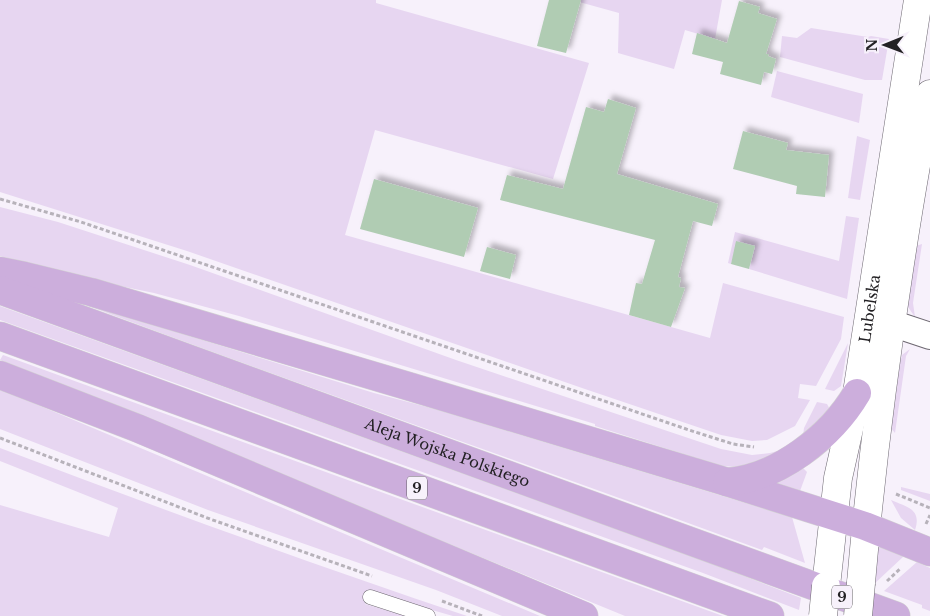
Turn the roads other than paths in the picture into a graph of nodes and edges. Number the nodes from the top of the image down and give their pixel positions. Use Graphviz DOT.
graph roads {
  1 [pos="918,0"];
  2 [pos="930,94"];
  3 [pos="0,271"];
  4 [pos="0,290"];
  5 [pos="880,318"];
  6 [pos="0,336"];
  7 [pos="930,336"];
  8 [pos="0,375"];
  9 [pos="857,393"];
  10 [pos="726,482"];
  11 [pos="832,516"];
  12 [pos="865,526"];
  13 [pos="930,552"];
  14 [pos="370,597"];
  15 [pos="428,616"];
  16 [pos="584,616"];
  17 [pos="770,616"];
  18 [pos="823,616"];
  19 [pos="858,616"];
  20 [pos="896,616"];
  1 -- 5 [label="street, Lubelska"];
  2 -- 5 [label="street, Lubelska"];
  3 -- 10 [label="main road"];
  4 -- 20 [label="main road, Aleja Wojska Polskiego / 9"];
  5 -- 7 [label="street"];
  5 -- 9 [label="street, Lubelska"];
  5 -- 12 [label="street, Lubelska"];
  6 -- 17 [label="main road, 9"];
  8 -- 16 [label="main road"];
  9 -- 10 [label="main road"];
  9 -- 11 [label="street, Lubelska"];
  10 -- 11 [label="main road"];
  11 -- 12 [label="main road"];
  11 -- 18 [label="street, Lubelska, bridge"];
  12 -- 13 [label="main road"];
  12 -- 19 [label="street, Lubelska, bridge"];
  14 -- 15 [label="lane"];
}
